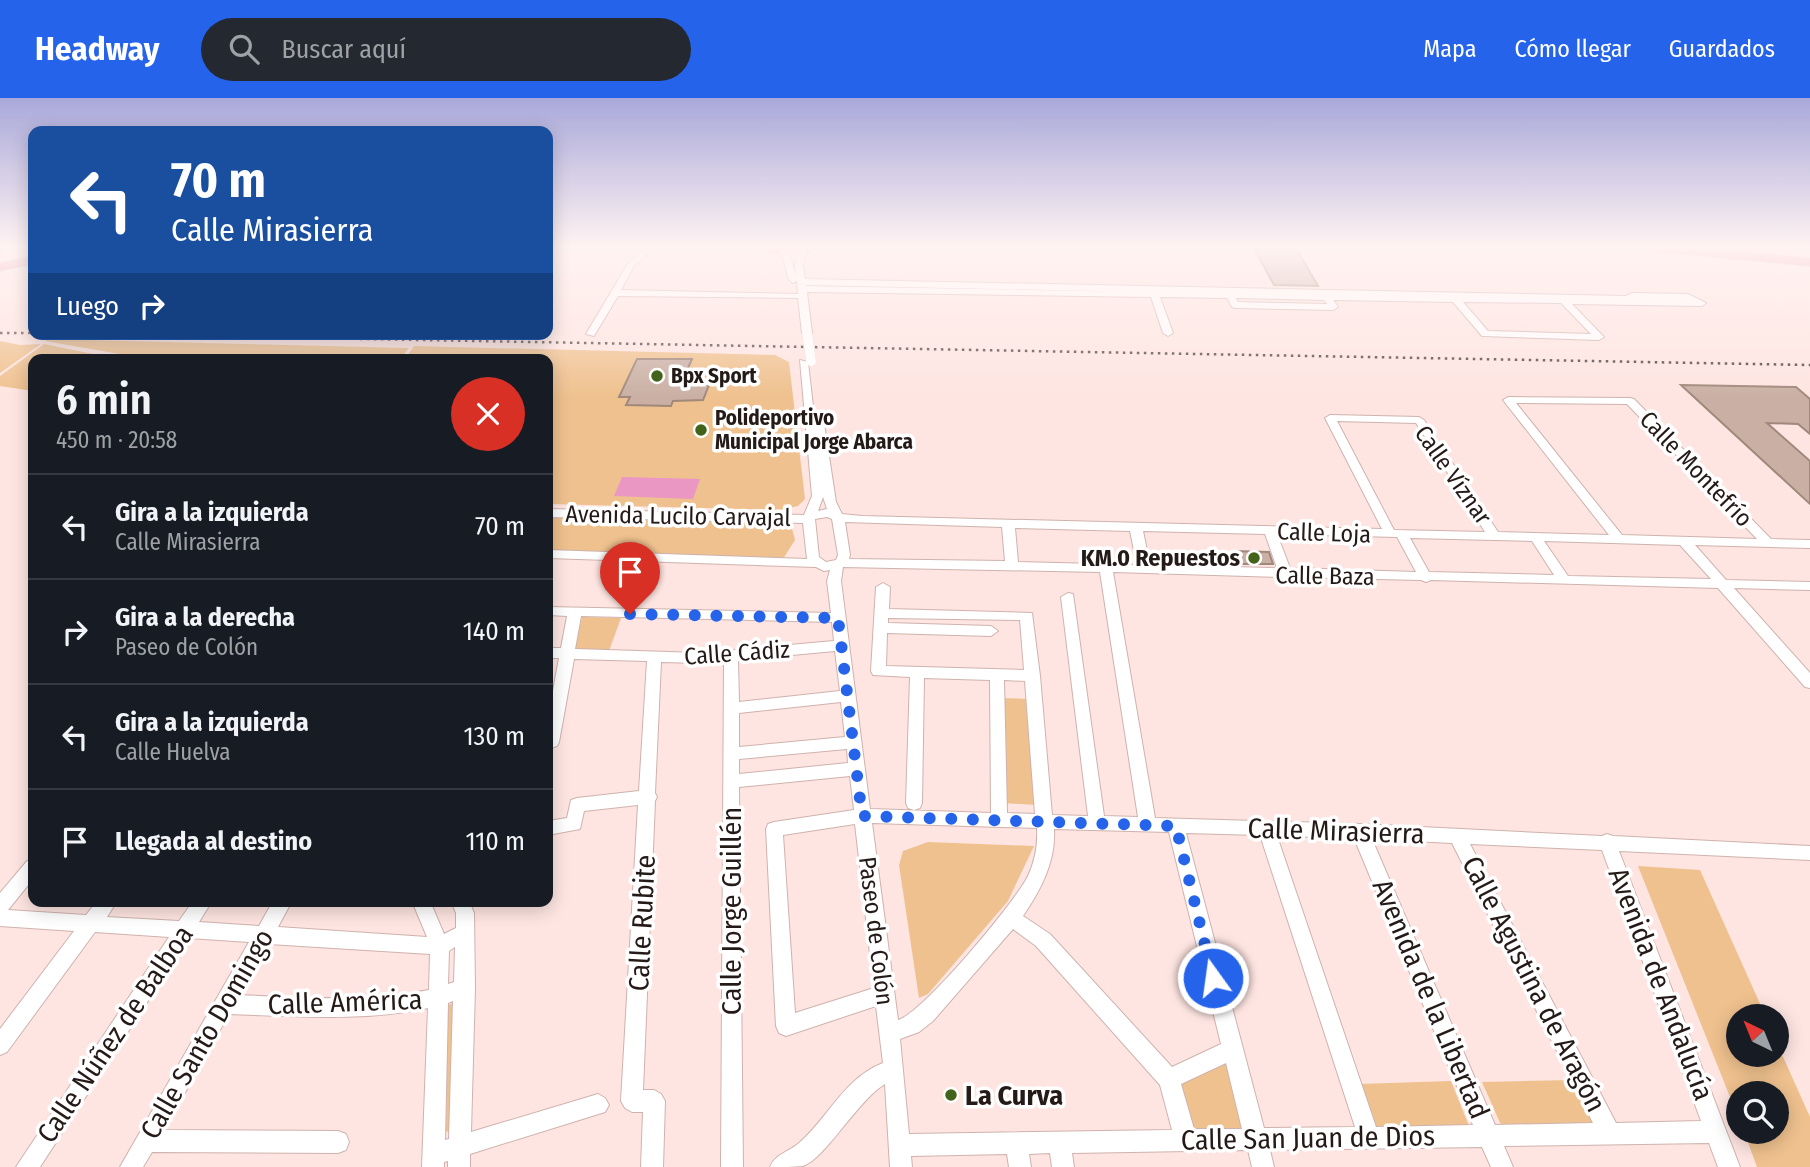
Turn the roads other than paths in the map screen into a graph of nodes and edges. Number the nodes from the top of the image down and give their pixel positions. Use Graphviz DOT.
graph roads {
  1 [pos="612,298"];
  2 [pos="800,298"];
  3 [pos="1156,298"];
  4 [pos="1231,298"];
  5 [pos="1327,298"];
  6 [pos="1454,298"];
  7 [pos="1486,298"];
  8 [pos="1505,298"];
  9 [pos="1690,298"];
  10 [pos="1563,300"];
  11 [pos="1629,300"];
  12 [pos="1168,333"];
  13 [pos="591,334"];
  14 [pos="807,362"];
  15 [pos="553,513"];
  16 [pos="837,516"];
  17 [pos="811,517"];
  18 [pos="1008,524"];
  19 [pos="1136,529"];
  20 [pos="1270,531"];
  21 [pos="1396,535"];
  22 [pos="1496,537"];
  23 [pos="1536,538"];
  24 [pos="1619,540"];
  25 [pos="1685,542"];
  26 [pos="1768,543"];
  27 [pos="1810,544"];
  28 [pos="553,554"];
  29 [pos="1012,566"];
  30 [pos="830,568"];
  31 [pos="1105,568"];
  32 [pos="1144,569"];
  33 [pos="1286,575"];
  34 [pos="1426,578"];
  35 [pos="1564,580"];
  36 [pos="1723,583"];
  37 [pos="1810,586"];
  38 [pos="883,587"];
  39 [pos="1068,597"];
  40 [pos="553,611"];
  41 [pos="575,612"];
  42 [pos="838,618"];
  43 [pos="881,621"];
  44 [pos="991,631"];
  45 [pos="842,645"];
  46 [pos="553,653"];
  47 [pos="568,654"];
  48 [pos="731,655"];
  49 [pos="654,656"];
  50 [pos="917,673"];
  51 [pos="997,675"];
  52 [pos="1033,676"];
  53 [pos="1810,683"];
  54 [pos="848,696"];
  55 [pos="553,700"];
  56 [pos="731,708"];
  57 [pos="853,742"];
  58 [pos="731,754"];
  59 [pos="856,769"];
  60 [pos="731,781"];
  61 [pos="649,797"];
  62 [pos="914,803"];
  63 [pos="862,816"];
  64 [pos="999,821"];
  65 [pos="1043,823"];
  66 [pos="1097,824"];
  67 [pos="1148,825"];
  68 [pos="1176,826"];
  69 [pos="553,827"];
  70 [pos="1266,828"];
  71 [pos="1360,831"];
  72 [pos="1457,835"];
  73 [pos="1607,841"];
  74 [pos="1810,853"];
  75 [pos="28,872"];
  76 [pos="0,907"];
  77 [pos="104,907"];
  78 [pos="199,907"];
  79 [pos="279,907"];
  80 [pos="424,907"];
  81 [pos="462,907"];
  82 [pos="1010,917"];
  83 [pos="0,918"];
  84 [pos="91,924"];
  85 [pos="183,932"];
  86 [pos="465,932"];
  87 [pos="262,936"];
  88 [pos="440,946"];
  89 [pos="465,988"];
  90 [pos="884,994"];
  91 [pos="439,998"];
  92 [pos="224,1004"];
  93 [pos="889,1031"];
  94 [pos="0,1045"];
  95 [pos="1231,1050"];
  96 [pos="894,1070"];
  97 [pos="1169,1079"];
  98 [pos="598,1105"];
  99 [pos="1716,1132"];
  100 [pos="1488,1134"];
  101 [pos="1610,1134"];
  102 [pos="1369,1137"];
  103 [pos="1256,1139"];
  104 [pos="1186,1140"];
  105 [pos="146,1141"];
  106 [pos="338,1142"];
  107 [pos="1017,1143"];
  108 [pos="1060,1143"];
  109 [pos="901,1156"];
  110 [pos="460,1157"];
  111 [pos="434,1161"];
  112 [pos="27,1167"];
  113 [pos="131,1167"];
  114 [pos="652,1167"];
  115 [pos="732,1167"];
  116 [pos="781,1167"];
  117 [pos="1020,1167"];
  118 [pos="1063,1167"];
  119 [pos="1263,1167"];
  120 [pos="1502,1167"];
  121 [pos="1729,1167"];
  1 -- 13 [label="street"];
  2 -- 14 [label="street"];
  3 -- 12 [label="street"];
  4 -- 5 [label="street"];
  6 -- 10 [label="street"];
  7 -- 10 [label="street"];
  8 -- 11 [label="street"];
  9 -- 11 [label="street"];
  10 -- 11 [label="street"];
  14 -- 16 [label="street"];
  14 -- 17 [label="street"];
  15 -- 17 [label="street, Avenida Lucilo Carvajal"];
  16 -- 17 [label="street, Avenida Lucilo Carvajal"];
  16 -- 18 [label="street, Calle Loja"];
  16 -- 30 [label="street"];
  17 -- 30 [label="street"];
  18 -- 19 [label="street, Calle Loja"];
  18 -- 29 [label="street"];
  19 -- 20 [label="street, Calle Loja"];
  19 -- 32 [label="street"];
  20 -- 21 [label="street, Calle Loja"];
  20 -- 33 [label="street"];
  21 -- 22 [label="street, Calle Loja"];
  21 -- 22 [label="street, Calle Víznar"];
  21 -- 34 [label="street"];
  22 -- 23 [label="street, Calle Loja"];
  23 -- 24 [label="street, Calle Loja"];
  23 -- 35 [label="street"];
  24 -- 25 [label="street, Calle Loja"];
  24 -- 26 [label="street, Calle Montefrío"];
  25 -- 26 [label="street, Calle Loja"];
  25 -- 36 [label="street"];
  26 -- 27 [label="street, Calle Loja"];
  28 -- 30 [label="street, Avenida Lucilo Carvajal"];
  29 -- 30 [label="street, Calle Baza"];
  29 -- 31 [label="street, Calle Baza"];
  30 -- 42 [label="street, Paseo de Colón"];
  31 -- 32 [label="street, Calle Baza"];
  31 -- 67 [label="street"];
  32 -- 33 [label="street, Calle Baza"];
  33 -- 34 [label="street, Calle Baza"];
  34 -- 35 [label="street, Calle Baza"];
  35 -- 36 [label="street, Calle Baza"];
  36 -- 37 [label="street, Calle Baza"];
  36 -- 53 [label="street"];
  38 -- 43 [label="street"];
  39 -- 66 [label="street"];
  40 -- 41 [label="street"];
  41 -- 42 [label="street"];
  41 -- 47 [label="street"];
  42 -- 45 [label="street, Paseo de Colón"];
  43 -- 44 [label="street"];
  43 -- 50 [label="street"];
  43 -- 52 [label="street, Paseo de Colón"];
  45 -- 48 [label="street, Calle Cádiz"];
  45 -- 54 [label="street, Paseo de Colón"];
  46 -- 47 [label="street, Calle Cádiz"];
  47 -- 49 [label="street, Calle Cádiz"];
  47 -- 55 [label="street"];
  48 -- 49 [label="street, Calle Cádiz"];
  48 -- 56 [label="street, Calle Jorge Guillén"];
  49 -- 61 [label="street, Calle Rubite"];
  50 -- 51 [label="street"];
  50 -- 62 [label="street"];
  51 -- 52 [label="street"];
  51 -- 64 [label="street"];
  52 -- 65 [label="street, Paseo de Colón"];
  54 -- 56 [label="street"];
  54 -- 57 [label="street, Paseo de Colón"];
  56 -- 58 [label="street, Calle Jorge Guillén"];
  57 -- 58 [label="street"];
  57 -- 59 [label="street, Paseo de Colón"];
  58 -- 60 [label="street, Calle Jorge Guillén"];
  59 -- 60 [label="street"];
  59 -- 63 [label="street, Paseo de Colón"];
  60 -- 115 [label="street, Calle Jorge Guillén"];
  61 -- 69 [label="street"];
  61 -- 114 [label="street, Calle Rubite"];
  63 -- 64 [label="street, Calle Mirasierra"];
  63 -- 90 [label="street, Paseo de Colón"];
  63 -- 90 [label="street, Calle Mirasierra"];
  64 -- 65 [label="street, Calle Mirasierra"];
  65 -- 66 [label="street, Calle Mirasierra"];
  65 -- 82 [label="street, Paseo de Colón"];
  66 -- 67 [label="street, Calle Mirasierra"];
  67 -- 68 [label="street, Calle Mirasierra"];
  68 -- 70 [label="street, Calle Mirasierra"];
  68 -- 95 [label="street"];
  70 -- 71 [label="street, Calle Mirasierra"];
  70 -- 102 [label="street"];
  71 -- 72 [label="street, Calle Mirasierra"];
  71 -- 100 [label="street, Avenida de la Libertad"];
  72 -- 73 [label="street, Calle Mirasierra"];
  72 -- 101 [label="street, Calle Agustina de Aragón"];
  73 -- 74 [label="street, Calle Mirasierra"];
  73 -- 99 [label="street, Avenida de Andalucía"];
  75 -- 76 [label="street"];
  77 -- 84 [label="street"];
  78 -- 85 [label="street, Calle Núñez de Balboa"];
  79 -- 87 [label="street, Calle Santo Domingo"];
  80 -- 88 [label="street"];
  81 -- 86 [label="street"];
  82 -- 93 [label="street, Paseo de Colón"];
  82 -- 97 [label="street"];
  83 -- 84 [label="street"];
  84 -- 85 [label="street"];
  84 -- 94 [label="street"];
  85 -- 87 [label="street"];
  85 -- 112 [label="street, Calle Núñez de Balboa"];
  86 -- 88 [label="street"];
  86 -- 89 [label="street"];
  87 -- 88 [label="street"];
  87 -- 92 [label="street, Calle Santo Domingo"];
  88 -- 91 [label="street"];
  89 -- 91 [label="street, Calle América"];
  89 -- 110 [label="street"];
  90 -- 93 [label="street, Paseo de Colón"];
  91 -- 92 [label="street, Calle América"];
  91 -- 111 [label="street"];
  92 -- 105 [label="street, Calle Santo Domingo"];
  93 -- 96 [label="street, Paseo de Colón"];
  95 -- 97 [label="street"];
  95 -- 103 [label="street"];
  96 -- 109 [label="street, Paseo de Colón"];
  96 -- 116 [label="street"];
  97 -- 104 [label="street"];
  98 -- 110 [label="street"];
  99 -- 101 [label="street, Calle San Juan de Dios"];
  99 -- 121 [label="street, Avenida de Andalucía"];
  100 -- 101 [label="street, Calle San Juan de Dios"];
  100 -- 102 [label="street, Calle San Juan de Dios"];
  100 -- 120 [label="street, Avenida de la Libertad"];
  102 -- 103 [label="street, Calle San Juan de Dios"];
  103 -- 104 [label="street, Calle San Juan de Dios"];
  103 -- 119 [label="street"];
  104 -- 108 [label="street, Calle San Juan de Dios"];
  105 -- 106 [label="street"];
  105 -- 113 [label="street, Calle Santo Domingo"];
  107 -- 108 [label="street, Calle San Juan de Dios"];
  107 -- 109 [label="street, Calle San Juan de Dios"];
  107 -- 117 [label="street"];
  108 -- 118 [label="street"];
  110 -- 111 [label="street"];
}
